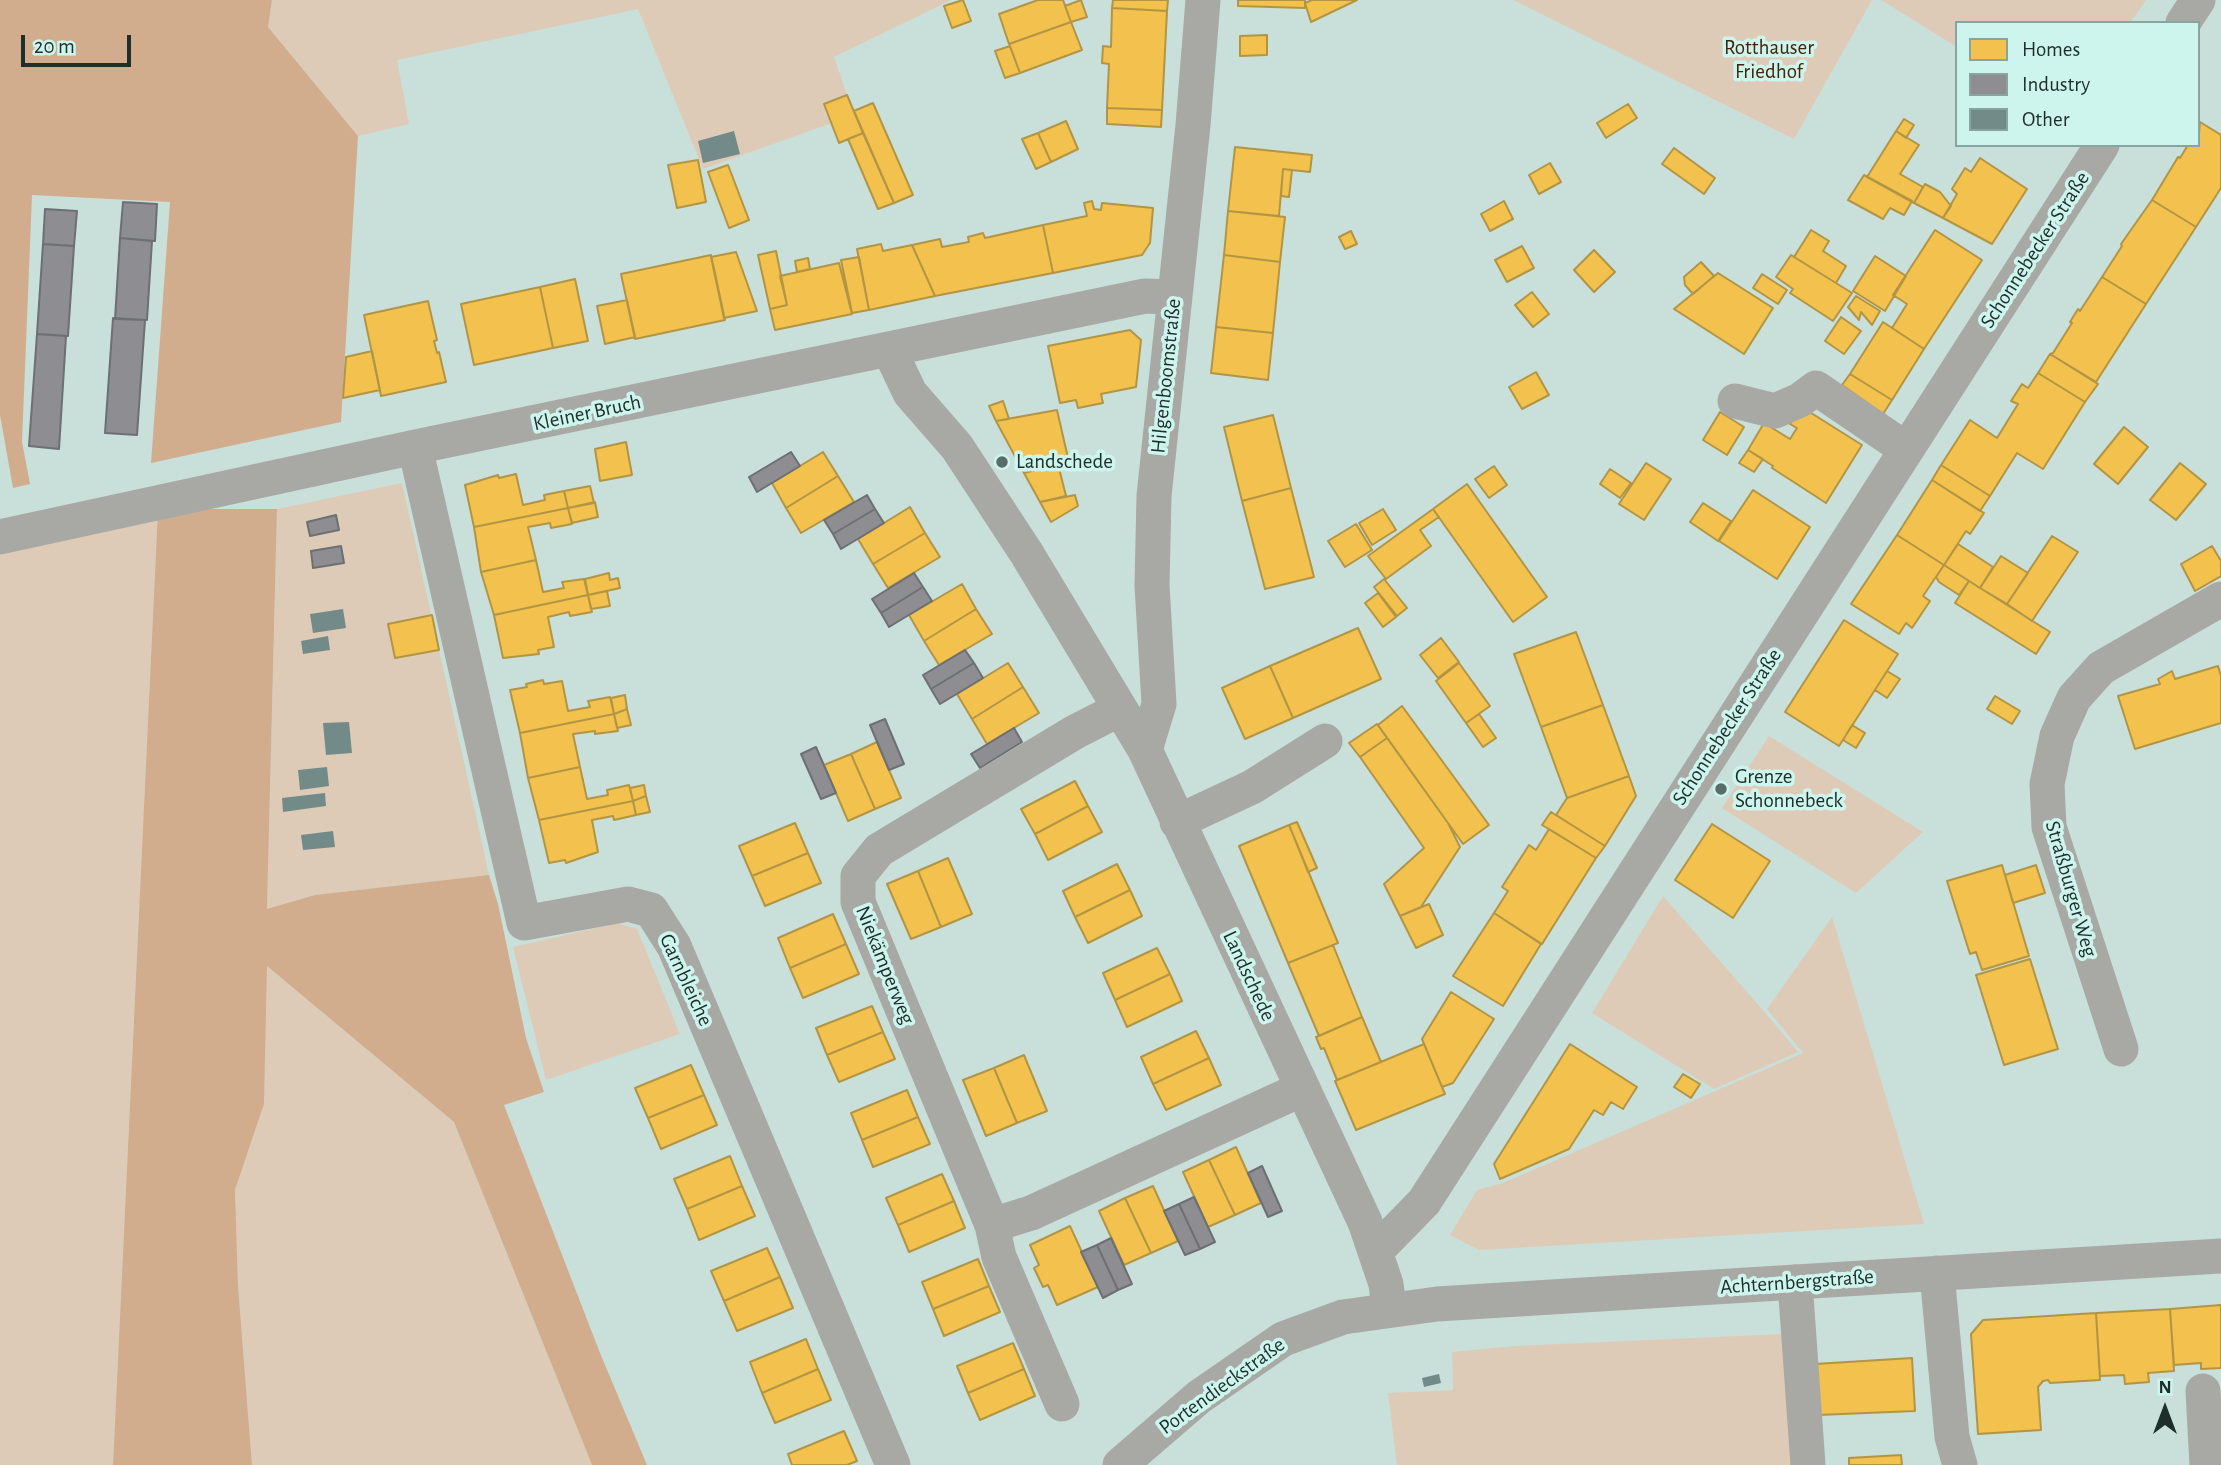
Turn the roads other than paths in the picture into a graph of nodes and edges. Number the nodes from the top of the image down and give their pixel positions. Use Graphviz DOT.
graph roads {
  1 [pos="1203,0"];
  2 [pos="2199,0"];
  3 [pos="2184,21"];
  4 [pos="2101,147"];
  5 [pos="1174,297"];
  6 [pos="890,351"];
  7 [pos="1735,401"];
  8 [pos="415,447"];
  9 [pos="1906,449"];
  10 [pos="0,537"];
  11 [pos="2221,599"];
  12 [pos="1120,709"];
  13 [pos="1325,741"];
  14 [pos="1145,750"];
  15 [pos="1177,822"];
  16 [pos="2121,1049"];
  17 [pos="1302,1089"];
  18 [pos="992,1225"];
  19 [pos="1376,1251"];
  20 [pos="2221,1256"];
  21 [pos="1937,1273"];
  22 [pos="1795,1282"];
  23 [pos="1381,1311"];
  24 [pos="2203,1391"];
  25 [pos="1062,1404"];
  26 [pos="893,1465"];
  27 [pos="1120,1465"];
  28 [pos="1808,1465"];
  29 [pos="1960,1465"];
  30 [pos="2207,1465"];
  1 -- 5 [label="street, Hilgenboomstraße"];
  2 -- 3 [label="street"];
  4 -- 9 [label="street, Schonnebecker Straße"];
  5 -- 6 [label="street, Kleiner Bruch"];
  5 -- 14 [label="street, Hilgenboomstraße"];
  6 -- 8 [label="street, Kleiner Bruch"];
  6 -- 12 [label="street, Landschede"];
  7 -- 9 [label="street"];
  8 -- 10 [label="street, Kleiner Bruch"];
  8 -- 26 [label="street, Garnbleiche"];
  9 -- 19 [label="street, Schonnebecker Straße"];
  11 -- 16 [label="street, Straßburger Weg"];
  12 -- 14 [label="street, Landschede"];
  12 -- 18 [label="street, Niekämperweg"];
  13 -- 15 [label="street"];
  14 -- 15 [label="street, Landschede"];
  15 -- 17 [label="street, Landschede"];
  17 -- 18 [label="street"];
  17 -- 19 [label="street, Landschede"];
  18 -- 25 [label="street, Niekämperweg"];
  19 -- 23 [label="street"];
  20 -- 21 [label="street, Achternbergstraße"];
  21 -- 22 [label="street, Achternbergstraße"];
  21 -- 29 [label="street"];
  22 -- 23 [label="street, Achternbergstraße"];
  22 -- 28 [label="street"];
  23 -- 27 [label="street, Portendieckstraße"];
  24 -- 30 [label="street"];
}
